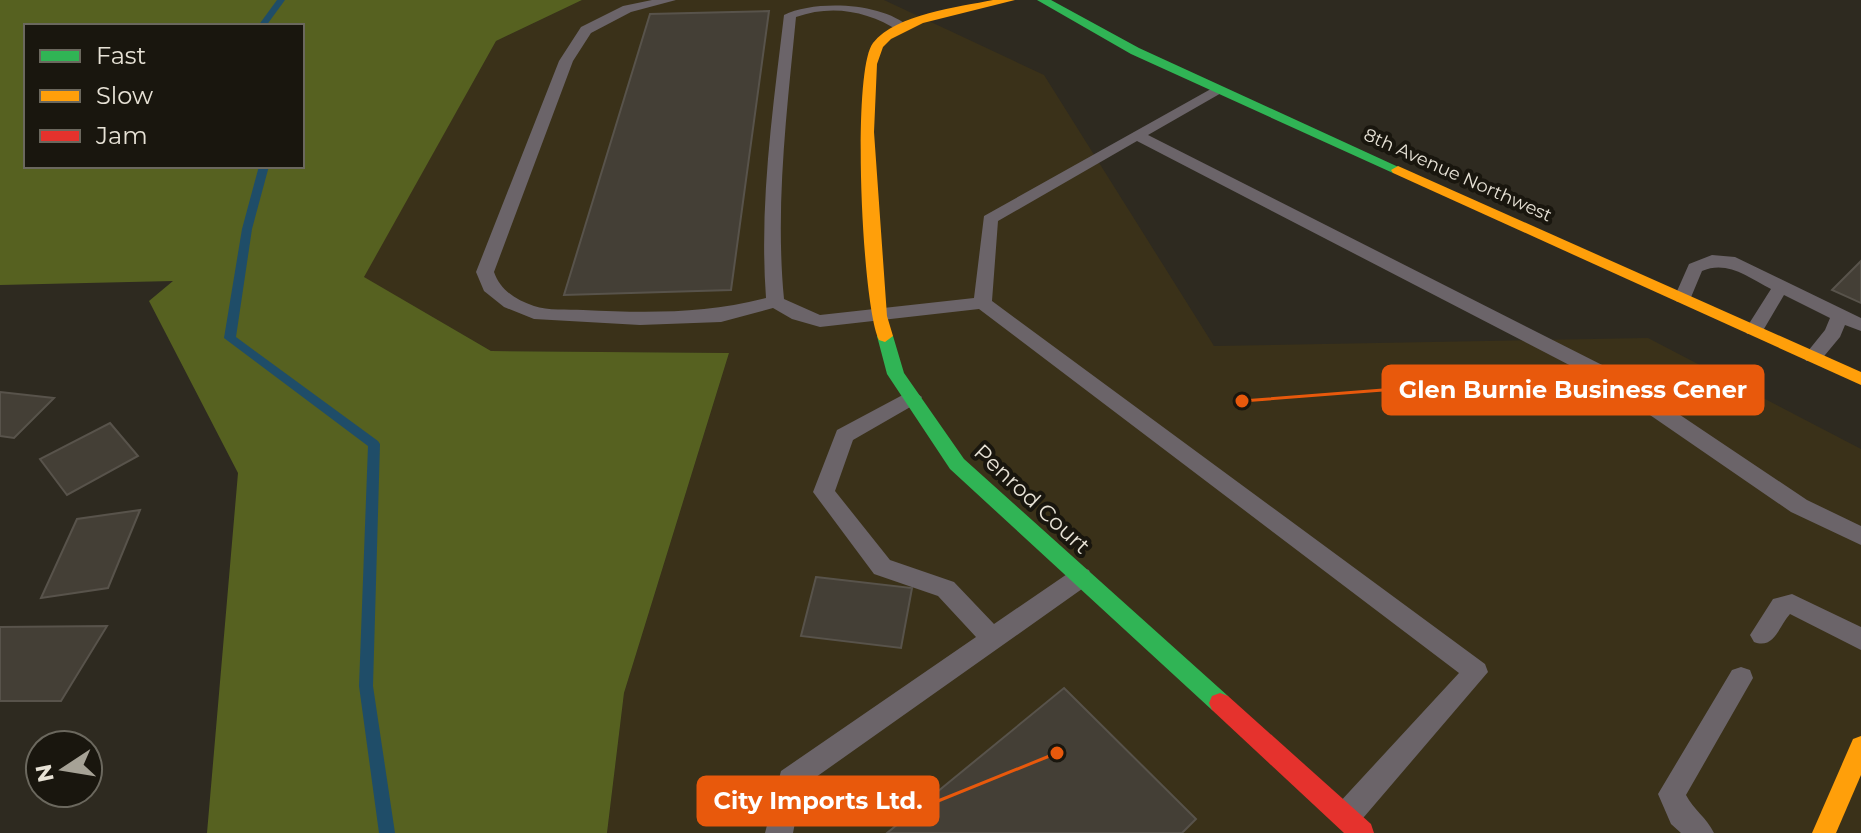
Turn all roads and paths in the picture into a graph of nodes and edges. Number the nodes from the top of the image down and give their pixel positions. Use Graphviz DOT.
graph roads {
  1 [pos="670,0"];
  2 [pos="1009,0"];
  3 [pos="1043,0"];
  4 [pos="813,1"];
  5 [pos="904,28"];
  6 [pos="1218,89"];
  7 [pos="1137,135"];
  8 [pos="1781,286"];
  9 [pos="1683,298"];
  10 [pos="775,302"];
  11 [pos="983,303"];
  12 [pos="879,316"];
  13 [pos="1840,316"];
  14 [pos="1861,325"];
  15 [pos="1754,330"];
  16 [pos="1813,356"];
  17 [pos="1861,379"];
  18 [pos="912,397"];
  19 [pos="1861,536"];
  20 [pos="1081,577"];
  21 [pos="1762,635"];
  22 [pos="993,639"];
  23 [pos="1861,639"];
  24 [pos="1741,678"];
  25 [pos="1861,747"];
  26 [pos="1345,818"];
  27 [pos="1831,830"];
  28 [pos="779,833"];
  29 [pos="1362,833"];
  30 [pos="1700,833"];
  1 -- 10 [label="lane"];
  2 -- 5 [label="street, Penrod Court"];
  3 -- 6 [label="street, 8th Avenue Northwest"];
  4 -- 5 [label="lane"];
  4 -- 10 [label="lane"];
  5 -- 12 [label="street, Penrod Court"];
  6 -- 7 [label="lane"];
  6 -- 9 [label="street, 8th Avenue Northwest"];
  7 -- 11 [label="lane"];
  7 -- 19 [label="lane"];
  8 -- 9 [label="lane"];
  8 -- 13 [label="lane"];
  8 -- 15 [label="lane"];
  9 -- 15 [label="street, 8th Avenue Northwest"];
  10 -- 12 [label="lane"];
  11 -- 12 [label="lane"];
  11 -- 26 [label="lane"];
  12 -- 18 [label="street, Penrod Court"];
  13 -- 14 [label="lane"];
  13 -- 16 [label="lane"];
  15 -- 16 [label="street, 8th Avenue Northwest"];
  16 -- 17 [label="street, 8th Avenue Northwest"];
  18 -- 20 [label="street, Penrod Court"];
  18 -- 22 [label="lane"];
  20 -- 22 [label="lane"];
  20 -- 26 [label="street, Penrod Court"];
  21 -- 23 [label="lane"];
  22 -- 28 [label="lane"];
  24 -- 30 [label="lane"];
  25 -- 27 [label="street"];
  26 -- 29 [label="street, Penrod Court"];
}
